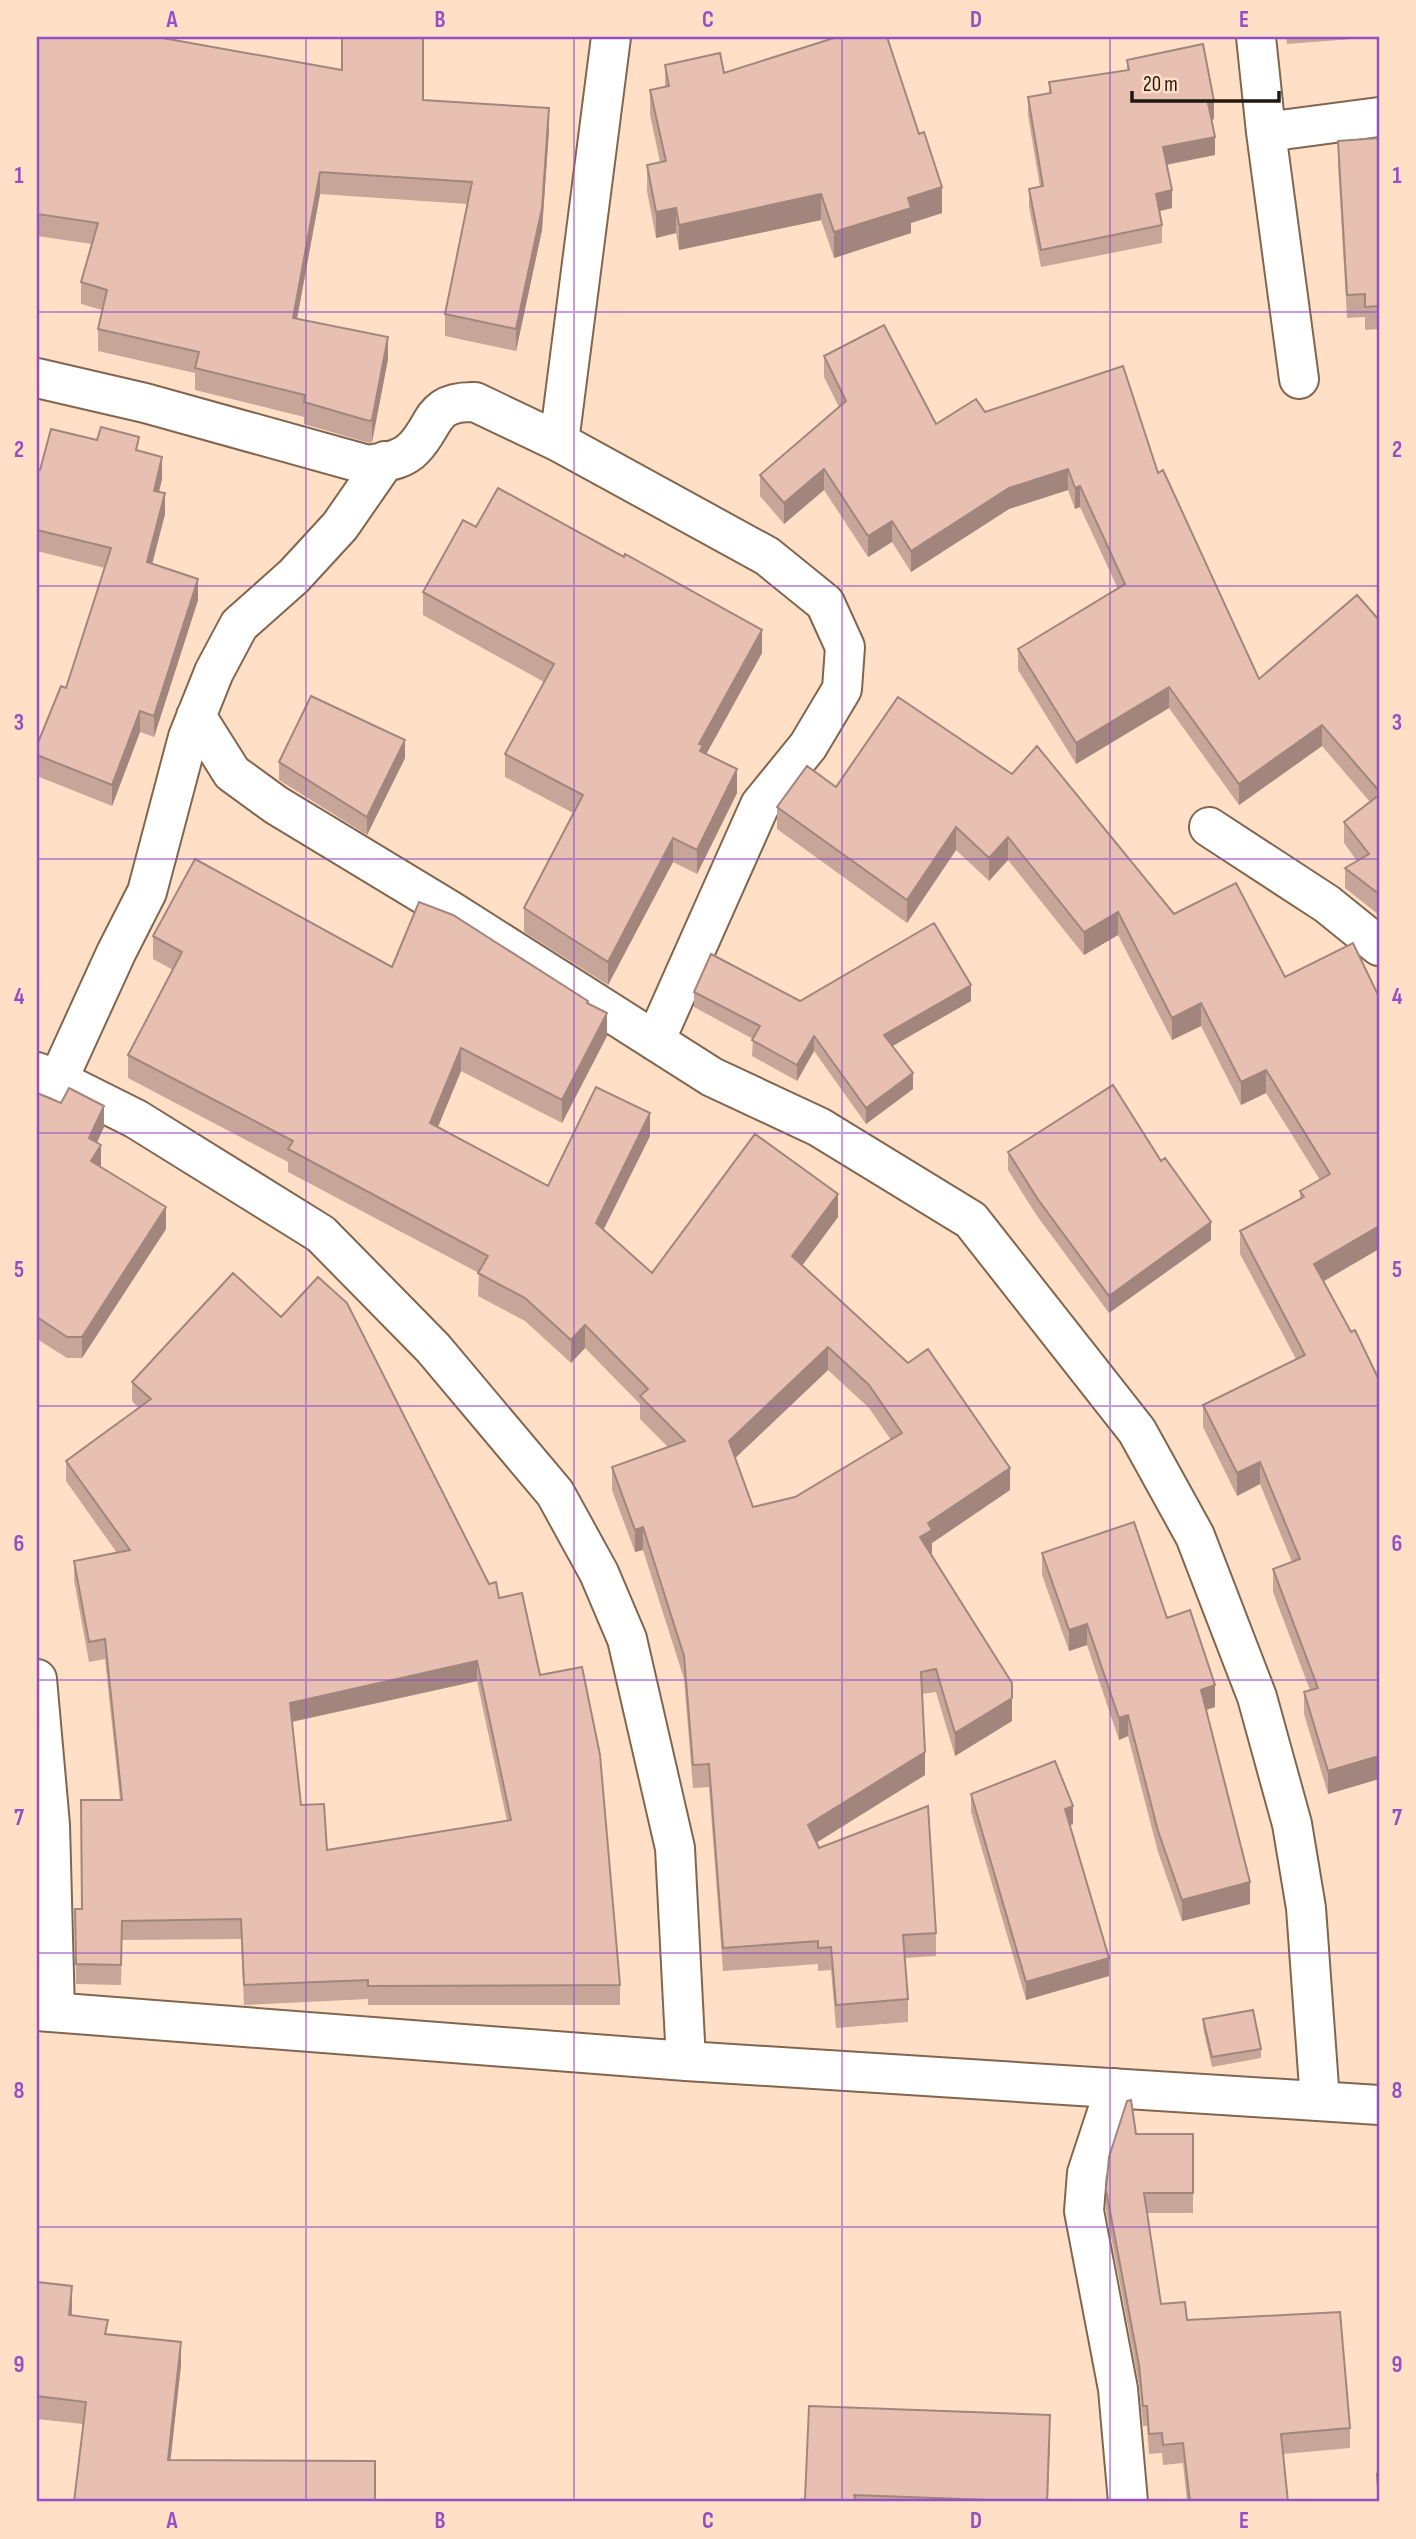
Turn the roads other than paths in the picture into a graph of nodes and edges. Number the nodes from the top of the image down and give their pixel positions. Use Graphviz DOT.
graph roads {
  1 [pos="611,37"];
  2 [pos="1256,37"];
  3 [pos="1379,117"];
  4 [pos="1266,132"];
  5 [pos="37,379"];
  6 [pos="1299,379"];
  7 [pos="559,442"];
  8 [pos="385,461"];
  9 [pos="196,716"];
  10 [pos="1209,827"];
  11 [pos="1379,946"];
  12 [pos="655,1041"];
  13 [pos="48,1076"];
  14 [pos="37,1679"];
  15 [pos="46,2011"];
  16 [pos="686,2060"];
  17 [pos="1115,2088"];
  18 [pos="1320,2101"];
  19 [pos="1379,2105"];
  20 [pos="1128,2502"];
  1 -- 7 [label="street"];
  2 -- 4 [label="street"];
  3 -- 4 [label="street"];
  4 -- 6 [label="street"];
  5 -- 8 [label="street"];
  7 -- 8 [label="street"];
  7 -- 12 [label="street"];
  8 -- 9 [label="street"];
  9 -- 12 [label="street"];
  9 -- 13 [label="street"];
  10 -- 11 [label="street"];
  12 -- 18 [label="street"];
  13 -- 16 [label="street"];
  14 -- 15 [label="street"];
  15 -- 16 [label="street"];
  16 -- 17 [label="street"];
  17 -- 18 [label="street"];
  17 -- 20 [label="street"];
  18 -- 19 [label="street"];
}
